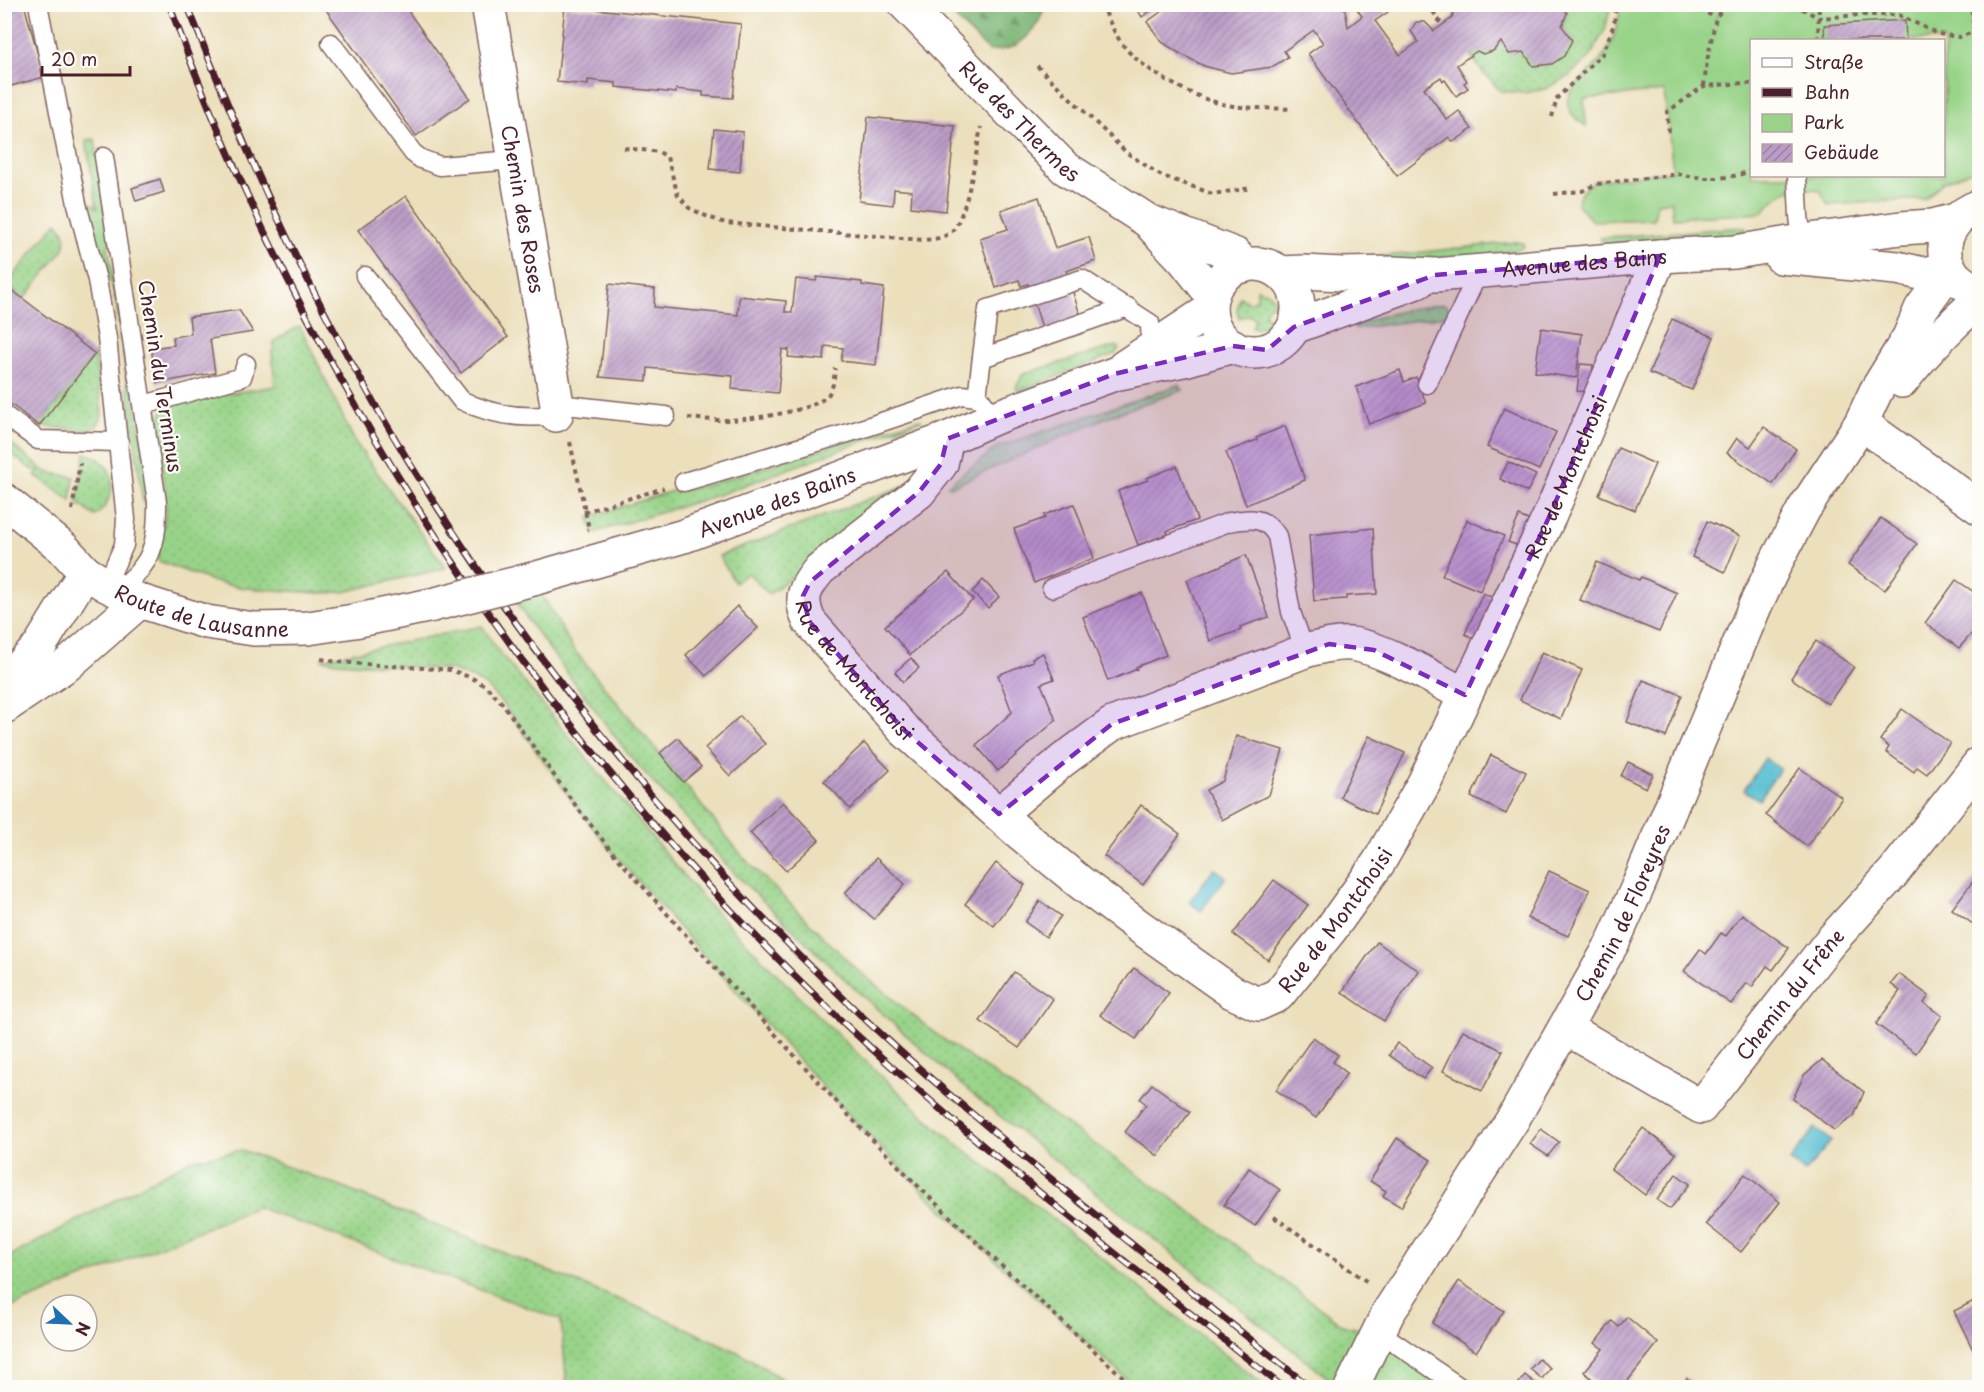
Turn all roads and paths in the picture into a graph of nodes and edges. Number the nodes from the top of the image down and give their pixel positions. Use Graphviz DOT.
graph roads {
  1 [pos="38,4"];
  2 [pos="488,4"];
  3 [pos="905,4"];
  4 [pos="1102,4"];
  5 [pos="1428,4"];
  6 [pos="1616,4"];
  7 [pos="1682,4"];
  8 [pos="1727,4"];
  9 [pos="1794,4"];
  10 [pos="1819,4"];
  11 [pos="1971,4"];
  12 [pos="1716,17"];
  13 [pos="1819,18"];
  14 [pos="1442,25"];
  15 [pos="1980,29"];
  16 [pos="1974,32"];
  17 [pos="1818,39"];
  18 [pos="331,43"];
  19 [pos="1980,54"];
  20 [pos="1037,66"];
  21 [pos="1750,84"];
  22 [pos="1704,86"];
  23 [pos="1292,110"];
  24 [pos="1552,117"];
  25 [pos="982,123"];
  26 [pos="1669,132"];
  27 [pos="624,148"];
  28 [pos="104,157"];
  29 [pos="514,160"];
  30 [pos="1750,171"];
  31 [pos="1797,177"];
  32 [pos="1251,188"];
  33 [pos="1554,195"];
  34 [pos="1968,213"];
  35 [pos="1148,221"];
  36 [pos="1802,241"];
  37 [pos="1735,252"];
  38 [pos="1660,256"];
  39 [pos="1243,266"];
  40 [pos="1950,269"];
  41 [pos="1479,271"];
  42 [pos="1281,273"];
  43 [pos="1435,275"];
  44 [pos="365,276"];
  45 [pos="1980,290"];
  46 [pos="1980,299"];
  47 [pos="1211,302"];
  48 [pos="1128,307"];
  49 [pos="1294,327"];
  50 [pos="1233,346"];
  51 [pos="1151,348"];
  52 [pos="982,357"];
  53 [pos="246,364"];
  54 [pos="835,368"];
  55 [pos="1114,374"];
  56 [pos="1427,384"];
  57 [pos="144,405"];
  58 [pos="986,408"];
  59 [pos="556,410"];
  60 [pos="4,415"];
  61 [pos="666,416"];
  62 [pos="1861,423"];
  63 [pos="947,439"];
  64 [pos="119,442"];
  65 [pos="79,469"];
  66 [pos="684,482"];
  67 [pos="4,501"];
  68 [pos="1980,508"];
  69 [pos="72,510"];
  70 [pos="584,512"];
  71 [pos="581,531"];
  72 [pos="112,587"];
  73 [pos="1052,588"];
  74 [pos="432,605"];
  75 [pos="1305,651"];
  76 [pos="318,658"];
  77 [pos="4,683"];
  78 [pos="1465,695"];
  79 [pos="4,707"];
  80 [pos="1980,763"];
  81 [pos="999,814"];
  82 [pos="1566,1028"];
  83 [pos="1274,1217"];
  84 [pos="1395,1301"];
  85 [pos="1377,1336"];
  86 [pos="1135,1388"];
  87 [pos="1351,1388"];
  88 [pos="1461,1388"];
  1 -- 64 [label="lane"];
  2 -- 29 [label="street, Chemin des Roses"];
  3 -- 35 [label="street, Rue des Thermes"];
  4 -- 23 [label="path"];
  5 -- 14 [label="path"];
  6 -- 24 [label="path"];
  7 -- 12 [label="path"];
  8 -- 12 [label="path"];
  9 -- 13 [label="path"];
  10 -- 13 [label="path"];
  11 -- 16 [label="path"];
  12 -- 22 [label="path"];
  13 -- 16 [label="path"];
  13 -- 17 [label="path"];
  15 -- 16 [label="path"];
  16 -- 19 [label="path"];
  18 -- 29 [label="lane"];
  20 -- 32 [label="path"];
  21 -- 22 [label="path"];
  22 -- 26 [label="path"];
  25 -- 27 [label="path"];
  28 -- 57 [label="lane, Chemin du Terminus"];
  29 -- 59 [label="street, Chemin des Roses"];
  30 -- 33 [label="path"];
  31 -- 36 [label="lane"];
  34 -- 36 [label="street, Avenue des Bains"];
  34 -- 40 [label="street"];
  35 -- 39 [label="street, Rue des Thermes"];
  35 -- 47 [label="street, Rue des Thermes"];
  36 -- 37 [label="street, Avenue des Bains"];
  37 -- 38 [label="street, Avenue des Bains"];
  37 -- 40 [label="street, Avenue des Bains"];
  38 -- 41 [label="street, Avenue des Bains"];
  38 -- 78 [label="street, Rue de Montchoisi"];
  39 -- 42 [label="street"];
  39 -- 47 [label="street"];
  40 -- 45 [label="street"];
  40 -- 62 [label="street, Chemin de Floreyres"];
  41 -- 43 [label="street, Avenue des Bains"];
  41 -- 56 [label="lane"];
  42 -- 43 [label="street"];
  42 -- 49 [label="street"];
  43 -- 49 [label="street"];
  44 -- 59 [label="lane"];
  46 -- 62 [label="street, Chemin de Floreyres"];
  47 -- 50 [label="street"];
  47 -- 51 [label="street"];
  48 -- 51 [label="lane"];
  48 -- 52 [label="lane"];
  48 -- 52 [label="lane"];
  49 -- 50 [label="street"];
  50 -- 55 [label="street"];
  51 -- 55 [label="street"];
  52 -- 58 [label="lane"];
  53 -- 57 [label="lane"];
  54 -- 61 [label="path"];
  55 -- 58 [label="street, Avenue des Bains"];
  57 -- 72 [label="lane, Chemin du Terminus"];
  58 -- 63 [label="street, Avenue des Bains"];
  58 -- 66 [label="lane"];
  59 -- 61 [label="lane"];
  59 -- 70 [label="path"];
  60 -- 64 [label="lane"];
  62 -- 68 [label="street"];
  62 -- 82 [label="street, Chemin de Floreyres"];
  63 -- 74 [label="street, Avenue des Bains, bridge"];
  63 -- 81 [label="street, Rue de Montchoisi"];
  64 -- 72 [label="lane"];
  65 -- 69 [label="path"];
  66 -- 70 [label="path"];
  67 -- 72 [label="street, Route de Lausanne"];
  70 -- 71 [label="path"];
  72 -- 74 [label="street, Route de Lausanne"];
  72 -- 77 [label="street"];
  72 -- 79 [label="street"];
  73 -- 75 [label="lane"];
  75 -- 78 [label="street"];
  75 -- 81 [label="street"];
  76 -- 86 [label="path"];
  78 -- 81 [label="street, Rue de Montchoisi"];
  80 -- 82 [label="street, Chemin du Frêne"];
  82 -- 84 [label="street, Chemin de Floreyres"];
  83 -- 84 [label="path"];
  84 -- 85 [label="street, Chemin de Floreyres"];
  85 -- 87 [label="street, Chemin de Floreyres"];
  85 -- 88 [label="lane"];
}
